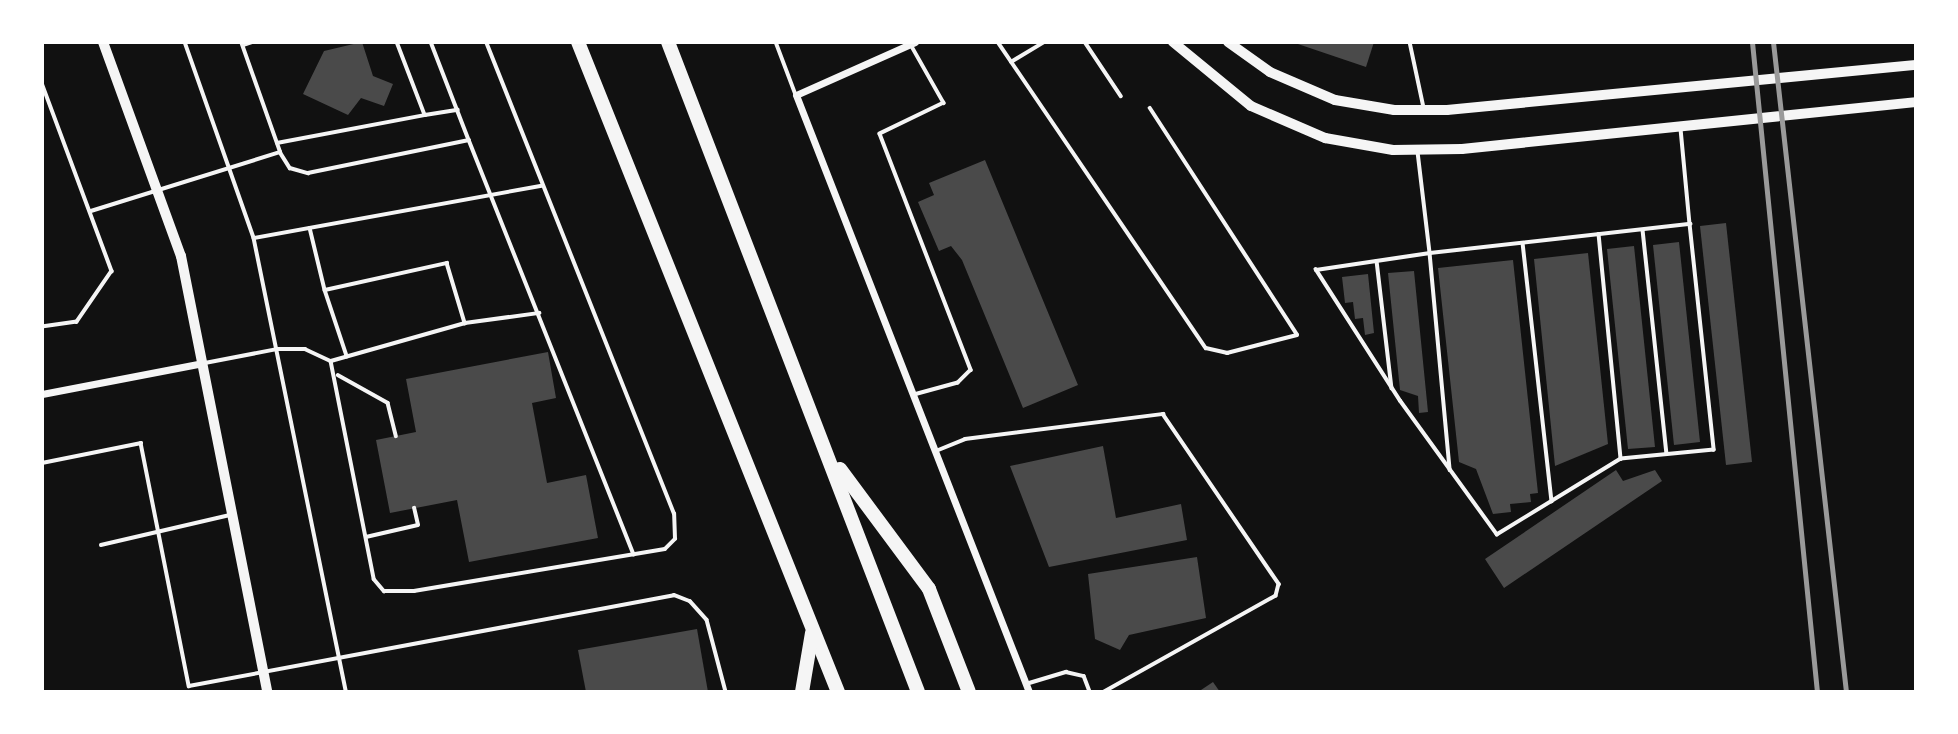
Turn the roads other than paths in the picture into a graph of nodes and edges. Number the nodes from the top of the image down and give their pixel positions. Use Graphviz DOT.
graph roads {
  1 [pos="103,42"];
  2 [pos="185,42"];
  3 [pos="252,42"];
  4 [pos="397,42"];
  5 [pos="431,42"];
  6 [pos="486,42"];
  7 [pos="578,42"];
  8 [pos="668,42"];
  9 [pos="776,42"];
  10 [pos="998,42"];
  11 [pos="1044,42"];
  12 [pos="1085,42"];
  13 [pos="1173,42"];
  14 [pos="1227,42"];
  15 [pos="1410,42"];
  16 [pos="912,43"];
  17 [pos="242,44"];
  18 [pos="1011,62"];
  19 [pos="1916,65"];
  20 [pos="42,83"];
  21 [pos="796,95"];
  22 [pos="1121,96"];
  23 [pos="1916,102"];
  24 [pos="1150,109"];
  25 [pos="458,110"];
  26 [pos="1425,110"];
  27 [pos="425,115"];
  28 [pos="1680,126"];
  29 [pos="469,140"];
  30 [pos="278,143"];
  31 [pos="1418,150"];
  32 [pos="280,152"];
  33 [pos="233,163"];
  34 [pos="159,185"];
  35 [pos="542,186"];
  36 [pos="492,195"];
  37 [pos="91,211"];
  38 [pos="1690,224"];
  39 [pos="310,228"];
  40 [pos="1643,229"];
  41 [pos="1599,234"];
  42 [pos="254,238"];
  43 [pos="1523,243"];
  44 [pos="1430,253"];
  45 [pos="1377,261"];
  46 [pos="325,290"];
  47 [pos="539,313"];
  48 [pos="465,323"];
  49 [pos="42,327"];
  50 [pos="278,349"];
  51 [pos="346,356"];
  52 [pos="331,361"];
  53 [pos="203,363"];
  54 [pos="338,375"];
  55 [pos="1392,390"];
  56 [pos="42,394"];
  57 [pos="914,395"];
  58 [pos="396,436"];
  59 [pos="935,451"];
  60 [pos="1667,454"];
  61 [pos="831,457"];
  62 [pos="1621,459"];
  63 [pos="42,463"];
  64 [pos="1450,470"];
  65 [pos="1552,501"];
  66 [pos="414,508"];
  67 [pos="233,514"];
  68 [pos="158,531"];
  69 [pos="366,537"];
  70 [pos="101,545"];
  71 [pos="634,554"];
  72 [pos="813,632"];
  73 [pos="339,654"];
  74 [pos="263,669"];
  75 [pos="1026,684"];
  76 [pos="267,692"];
  77 [pos="346,692"];
  78 [pos="726,692"];
  79 [pos="802,692"];
  80 [pos="838,692"];
  81 [pos="918,692"];
  82 [pos="969,692"];
  83 [pos="1029,692"];
  84 [pos="1090,692"];
  85 [pos="1104,692"];
  1 -- 34 [label="street"];
  2 -- 33 [label="lane"];
  3 -- 17 [label="lane"];
  4 -- 27 [label="lane"];
  5 -- 25 [label="lane"];
  6 -- 35 [label="lane"];
  7 -- 72 [label="highway"];
  8 -- 61 [label="highway"];
  9 -- 21 [label="lane"];
  10 -- 18 [label="lane"];
  11 -- 18 [label="lane"];
  12 -- 22 [label="lane"];
  13 -- 31 [label="main road"];
  14 -- 26 [label="main road"];
  15 -- 26 [label="lane"];
  16 -- 21 [label="street"];
  16 -- 57 [label="lane"];
  17 -- 30 [label="lane"];
  18 -- 24 [label="lane"];
  19 -- 26 [label="main road"];
  20 -- 37 [label="lane"];
  21 -- 57 [label="street"];
  23 -- 28 [label="main road"];
  25 -- 27 [label="lane"];
  25 -- 29 [label="lane"];
  27 -- 30 [label="lane"];
  28 -- 31 [label="main road"];
  28 -- 38 [label="lane"];
  29 -- 32 [label="lane"];
  29 -- 36 [label="lane"];
  30 -- 32 [label="lane"];
  31 -- 44 [label="lane"];
  32 -- 33 [label="lane"];
  33 -- 34 [label="lane"];
  33 -- 42 [label="lane"];
  34 -- 37 [label="lane"];
  34 -- 53 [label="street"];
  35 -- 36 [label="lane"];
  35 -- 71 [label="lane"];
  36 -- 39 [label="lane"];
  36 -- 47 [label="lane"];
  37 -- 49 [label="lane"];
  38 -- 40 [label="lane"];
  38 -- 60 [label="lane"];
  39 -- 42 [label="lane"];
  39 -- 46 [label="lane"];
  40 -- 41 [label="lane"];
  40 -- 60 [label="lane"];
  41 -- 43 [label="lane"];
  41 -- 62 [label="lane"];
  42 -- 50 [label="lane"];
  43 -- 44 [label="lane"];
  43 -- 65 [label="lane"];
  44 -- 45 [label="lane"];
  44 -- 64 [label="lane"];
  45 -- 55 [label="lane"];
  45 -- 55 [label="lane"];
  46 -- 48 [label="lane"];
  46 -- 51 [label="lane"];
  47 -- 48 [label="lane"];
  47 -- 71 [label="lane"];
  48 -- 51 [label="lane"];
  50 -- 52 [label="lane"];
  50 -- 53 [label="lane"];
  50 -- 73 [label="lane"];
  51 -- 52 [label="lane"];
  52 -- 54 [label="lane"];
  53 -- 56 [label="street"];
  53 -- 67 [label="street"];
  54 -- 58 [label="lane"];
  54 -- 69 [label="lane"];
  55 -- 64 [label="lane"];
  57 -- 59 [label="street"];
  59 -- 75 [label="street"];
  59 -- 85 [label="lane"];
  60 -- 62 [label="lane"];
  61 -- 81 [label="highway"];
  61 -- 82 [label="highway"];
  62 -- 65 [label="lane"];
  63 -- 68 [label="lane"];
  64 -- 65 [label="lane"];
  66 -- 69 [label="lane"];
  67 -- 68 [label="lane"];
  67 -- 74 [label="street"];
  68 -- 70 [label="lane"];
  68 -- 74 [label="lane"];
  69 -- 71 [label="lane"];
  72 -- 79 [label="highway"];
  72 -- 80 [label="highway"];
  73 -- 74 [label="lane"];
  73 -- 77 [label="lane"];
  73 -- 78 [label="lane"];
  74 -- 76 [label="street"];
  75 -- 83 [label="street"];
  75 -- 84 [label="lane"];
}
